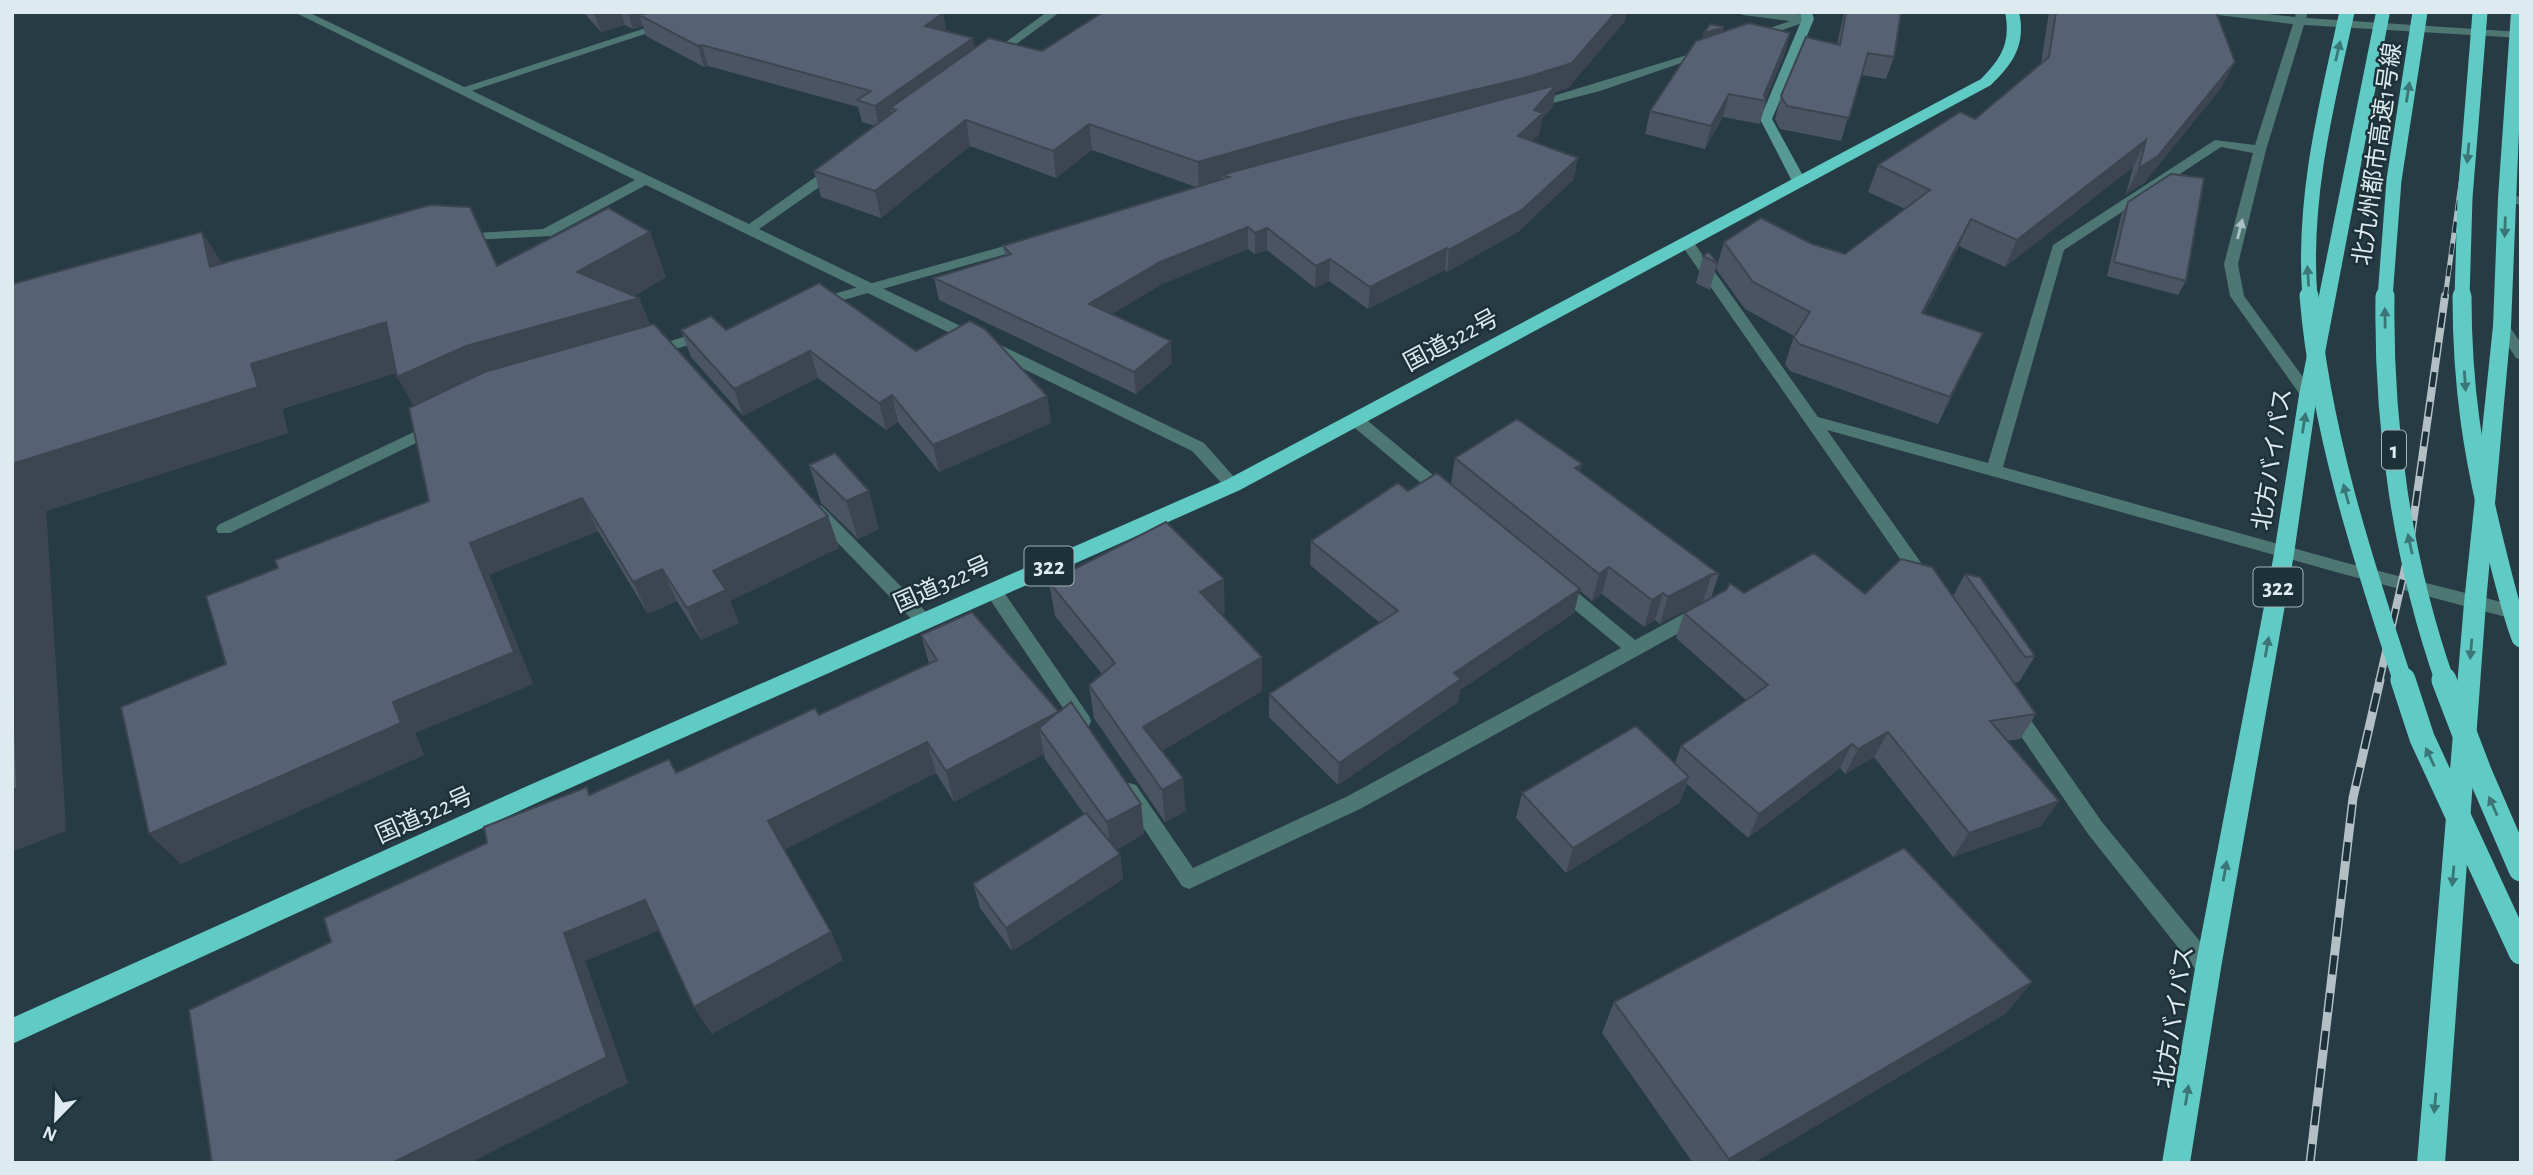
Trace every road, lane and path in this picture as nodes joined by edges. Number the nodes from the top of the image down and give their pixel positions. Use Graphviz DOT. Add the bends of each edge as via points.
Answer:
graph roads {
  1 [pos="299,12"];
  2 [pos="707,12"];
  3 [pos="1055,12"];
  4 [pos="1744,12"];
  5 [pos="2012,12"];
  6 [pos="2218,12"];
  7 [pos="2347,12"];
  8 [pos="2420,12"];
  9 [pos="2480,12"];
  10 [pos="2518,12"];
  11 [pos="1807,16"];
  12 [pos="2300,17"];
  13 [pos="2382,19"];
  14 [pos="2518,35"];
  15 [pos="1742,41"];
  16 [pos="1715,50"];
  17 [pos="976,69"];
  18 [pos="461,90"];
  19 [pos="1517,109"];
  20 [pos="2260,150"];
  21 [pos="852,157"];
  22 [pos="647,179"];
  23 [pos="1800,183"];
  24 [pos="2513,199"];
  25 [pos="751,229"];
  26 [pos="440,239"];
  27 [pos="1035,242"];
  28 [pos="1687,243"];
  29 [pos="873,288"];
  30 [pos="796,309"];
  31 [pos="2502,326"];
  32 [pos="720,331"];
  33 [pos="642,354"];
  34 [pos="2521,355"];
  35 [pos="2308,395"];
  36 [pos="1356,420"];
  37 [pos="1814,421"];
  38 [pos="446,422"];
  39 [pos="1995,468"];
  40 [pos="1233,485"];
  41 [pos="803,497"];
  42 [pos="1463,508"];
  43 [pos="224,529"];
  44 [pos="2284,554"];
  45 [pos="1549,579"];
  46 [pos="993,590"];
  47 [pos="1939,602"];
  48 [pos="2475,603"];
  49 [pos="1710,608"];
  50 [pos="2521,614"];
  51 [pos="924,621"];
  52 [pos="2521,638"];
  53 [pos="1634,649"];
  54 [pos="2001,692"];
  55 [pos="1095,741"];
  56 [pos="1119,775"];
  57 [pos="2521,869"];
  58 [pos="2521,952"];
  59 [pos="2208,968"];
  60 [pos="12,1031"];
  61 [pos="2176,1163"];
  62 [pos="2431,1163"];
  1 -- 18 [label="street"];
  2 -- 18 [label="street"];
  3 -- 17 [label="street"];
  4 -- 11 [label="street"];
  5 -- 23 [label="highway, 国道322号 / 322" via="2015,43 2006,62 1986,82"];
  6 -- 12 [label="street"];
  58 -- 7 [label="highway, one-way, bridge" via="2422,738 2366,569 2314,353 2308,267 2312,185"];
  57 -- 8 [label="highway, 北九州都市高速1号線 / 1, one-way, bridge" via="2471,756 2423,611 2397,484 2386,374 2385,280 2391,202"];
  9 -- 52 [label="highway, one-way, bridge" via="2462,220 2465,387 2482,498"];
  10 -- 14 [label="highway"];
  11 -- 15 [label="street"];
  11 -- 23 [label="street" via="1766,119"];
  12 -- 13 [label="street"];
  12 -- 20 [label="street"];
  13 -- 14 [label="street"];
  13 -- 35 [label="highway, 北方バイパス / 322"];
  14 -- 24 [label="highway"];
  16 -- 19 [label="street"];
  18 -- 22 [label="street"];
  35 -- 20 [label="street, one-way" via="2237,296 2231,264"];
  20 -- 39 [label="street" via="2219,144 2058,248"];
  21 -- 25 [label="street"];
  22 -- 25 [label="street"];
  22 -- 26 [label="street" via="546,233"];
  23 -- 28 [label="highway, 国道322号 / 322"];
  24 -- 31 [label="highway, one-way"];
  25 -- 29 [label="street"];
  27 -- 29 [label="street"];
  28 -- 36 [label="highway, 国道322号 / 322"];
  28 -- 37 [label="street"];
  29 -- 30 [label="street"];
  29 -- 40 [label="street" via="1198,447"];
  31 -- 34 [label="street"];
  31 -- 48 [label="highway"];
  32 -- 33 [label="street" via="673,351"];
  44 -- 35 [label="highway, 北方バイパス / 322, one-way"];
  36 -- 40 [label="highway, 国道322号 / 322"];
  36 -- 42 [label="street"];
  37 -- 39 [label="street"];
  37 -- 47 [label="street"];
  38 -- 43 [label="street"];
  39 -- 44 [label="street"];
  40 -- 46 [label="highway, 国道322号 / 322"];
  41 -- 51 [label="street"];
  44 -- 48 [label="street"];
  59 -- 44 [label="highway, 北方バイパス / 322, one-way"];
  45 -- 53 [label="street"];
  46 -- 51 [label="highway, 国道322号 / 322"];
  46 -- 55 [label="street"];
  48 -- 50 [label="street"];
  48 -- 62 [label="highway, one-way"];
  49 -- 53 [label="street"];
  51 -- 60 [label="highway, 国道322号 / 322"];
  53 -- 56 [label="street" via="1353,803 1189,880"];
  54 -- 59 [label="street" via="2095,828"];
  61 -- 59 [label="highway, 北方バイパス / 322, one-way"];
}
